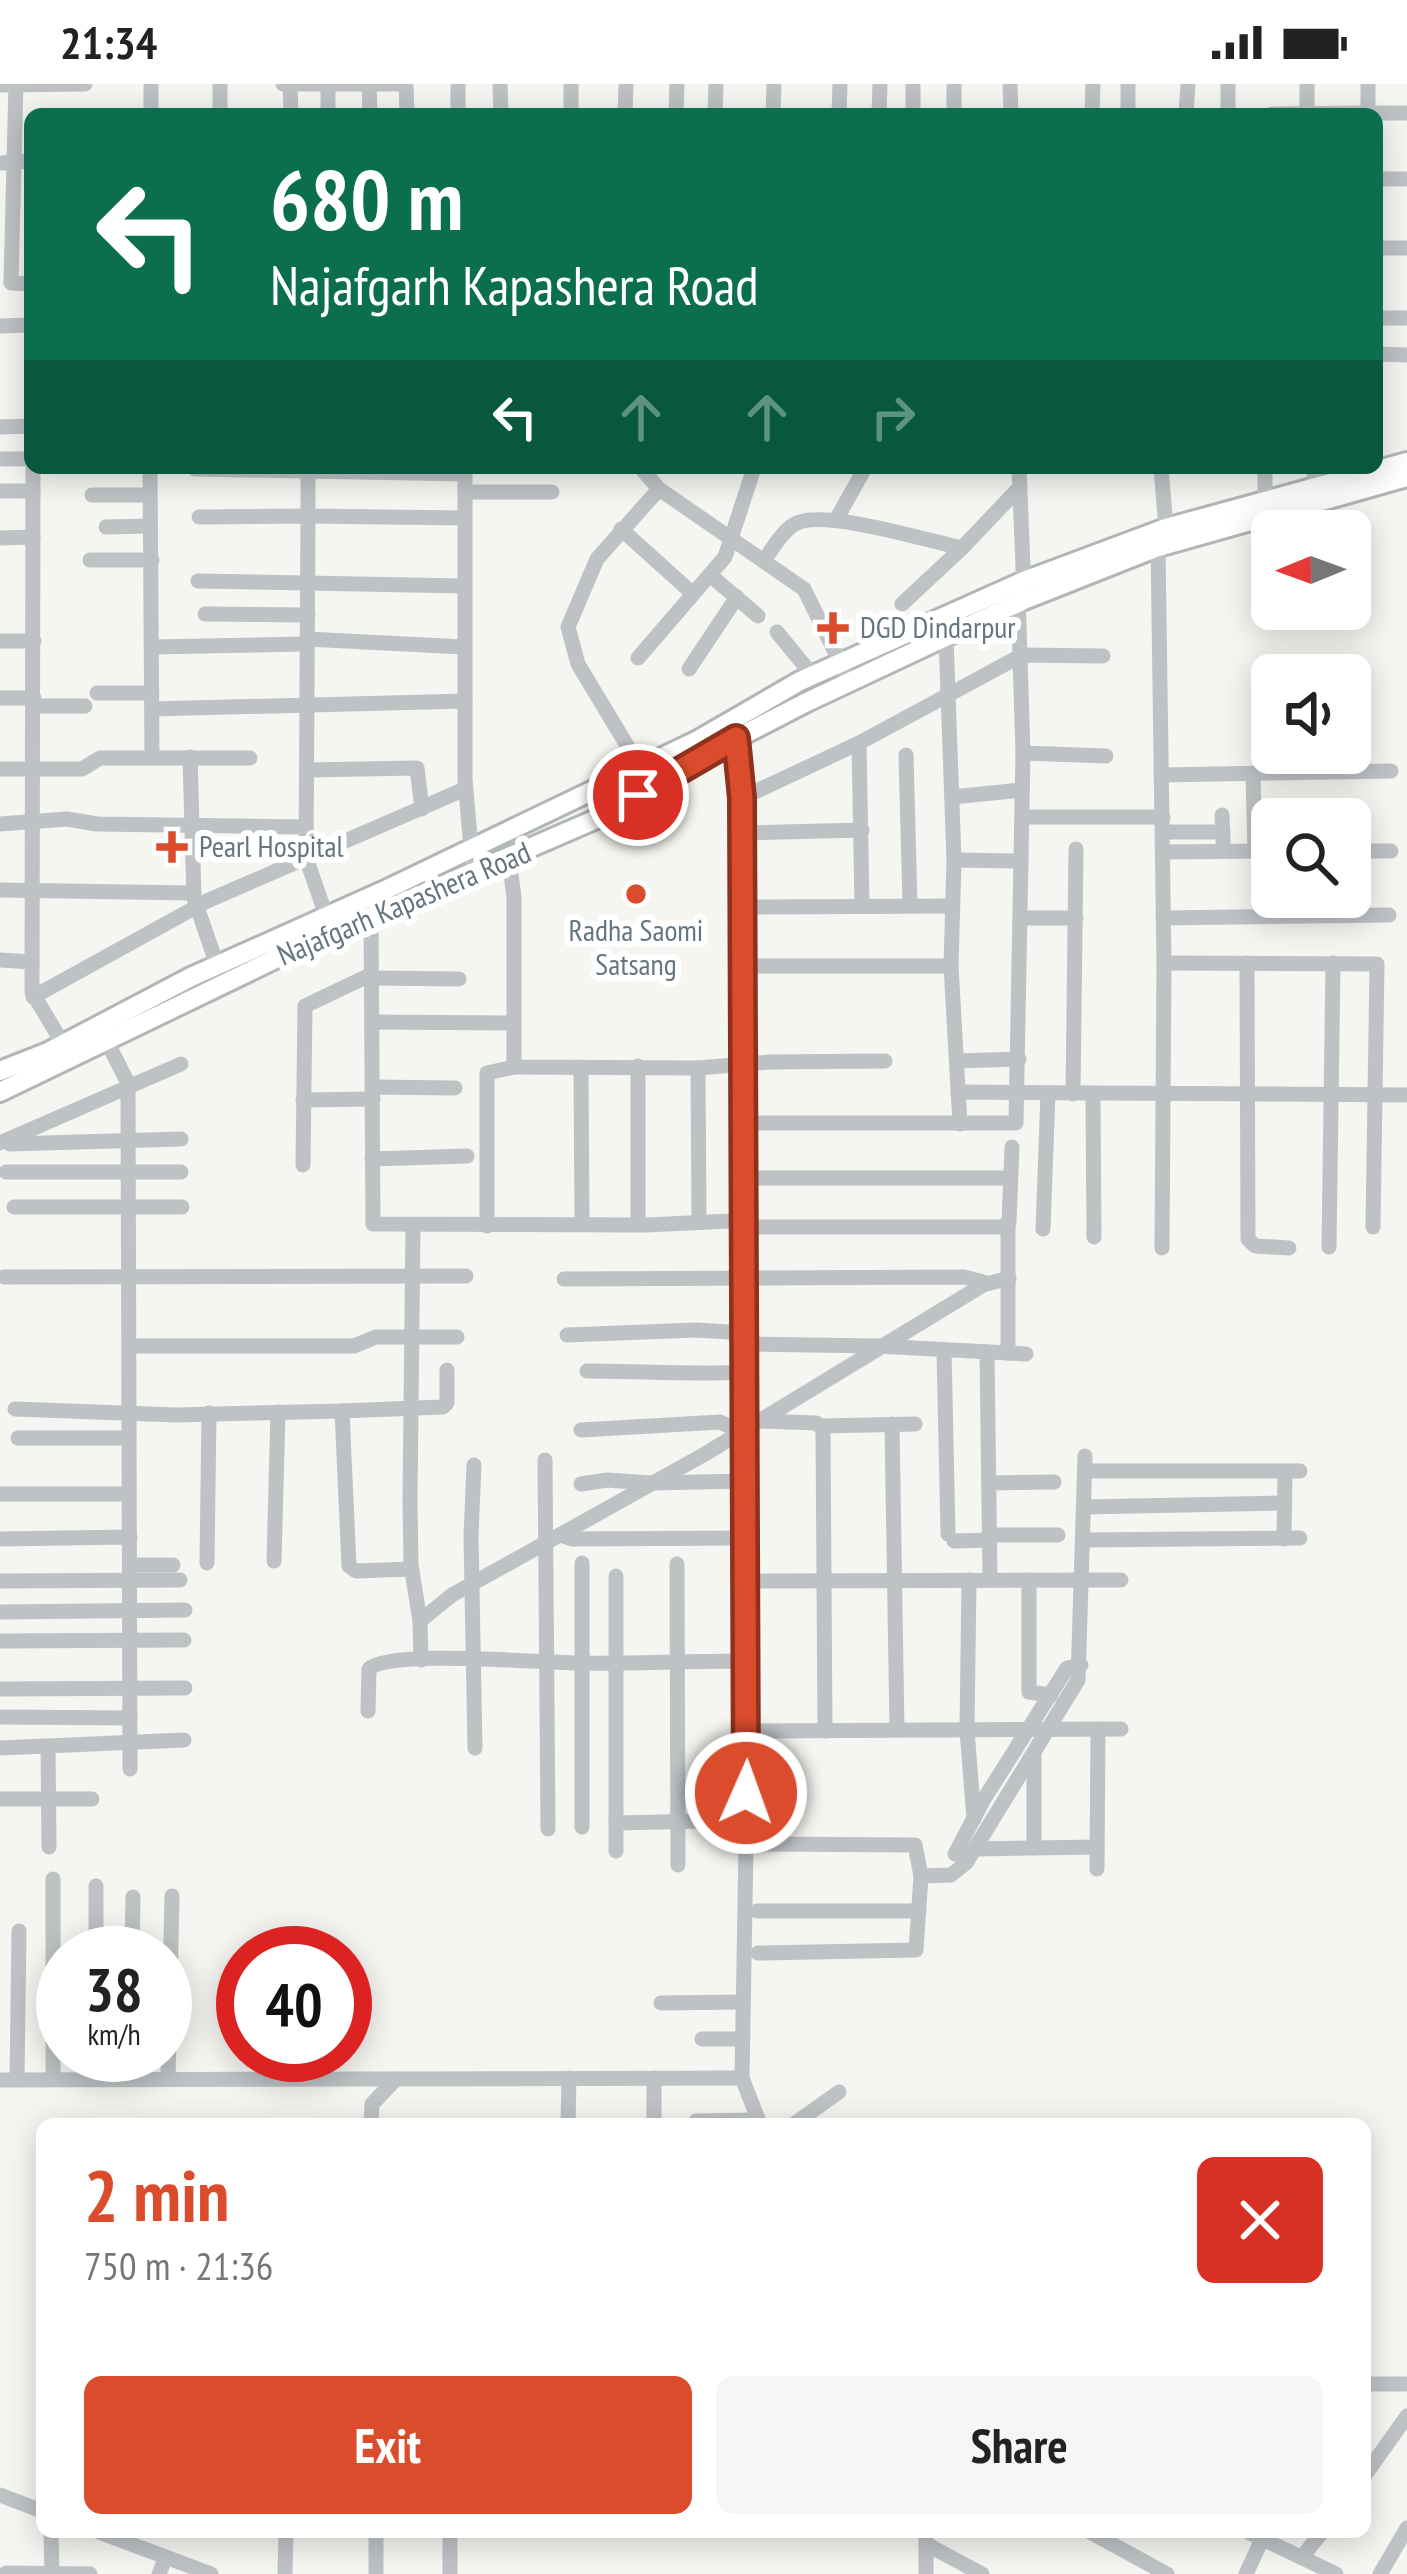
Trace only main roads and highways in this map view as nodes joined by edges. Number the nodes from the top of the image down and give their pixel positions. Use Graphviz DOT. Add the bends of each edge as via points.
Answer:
graph roads {
  1 [pos="1402,471"];
  2 [pos="1358,474"];
  3 [pos="1314,477"];
  4 [pos="1197,527"];
  5 [pos="1021,592"];
  6 [pos="846,673"];
  7 [pos="734,730"];
  8 [pos="329,924"];
  9 [pos="103,1033"];
  10 [pos="56,1055"];
  11 [pos="0,1071"];
  12 [pos="0,1092"];
  1 -- 4 [label="main road, Najafgarh Kapashera Road"];
  2 -- 3 [label="main road, Najafgarh Kapashera Road"];
  3 -- 4 [label="main road, Najafgarh Kapashera Road"];
  4 -- 5 [label="main road, Najafgarh Kapashera Road"];
  5 -- 6 [label="main road, Najafgarh Kapashera Road"];
  5 -- 6 [label="main road, Najafgarh Kapashera Road" via="946,638"];
  6 -- 7 [label="main road, Najafgarh Kapashera Road"];
  6 -- 7 [label="main road, Najafgarh Kapashera Road" via="813,676"];
  7 -- 8 [label="main road, Najafgarh Kapashera Road" via="468,849"];
  7 -- 8 [label="main road, Najafgarh Kapashera Road" via="602,817 371,917"];
  8 -- 9 [label="main road, Najafgarh Kapashera Road"];
  8 -- 9 [label="main road, Najafgarh Kapashera Road" via="217,965"];
  9 -- 10 [label="main road, Najafgarh Kapashera Road"];
  10 -- 11 [label="main road, Najafgarh Kapashera Road"];
  10 -- 12 [label="main road, Najafgarh Kapashera Road"];
}
